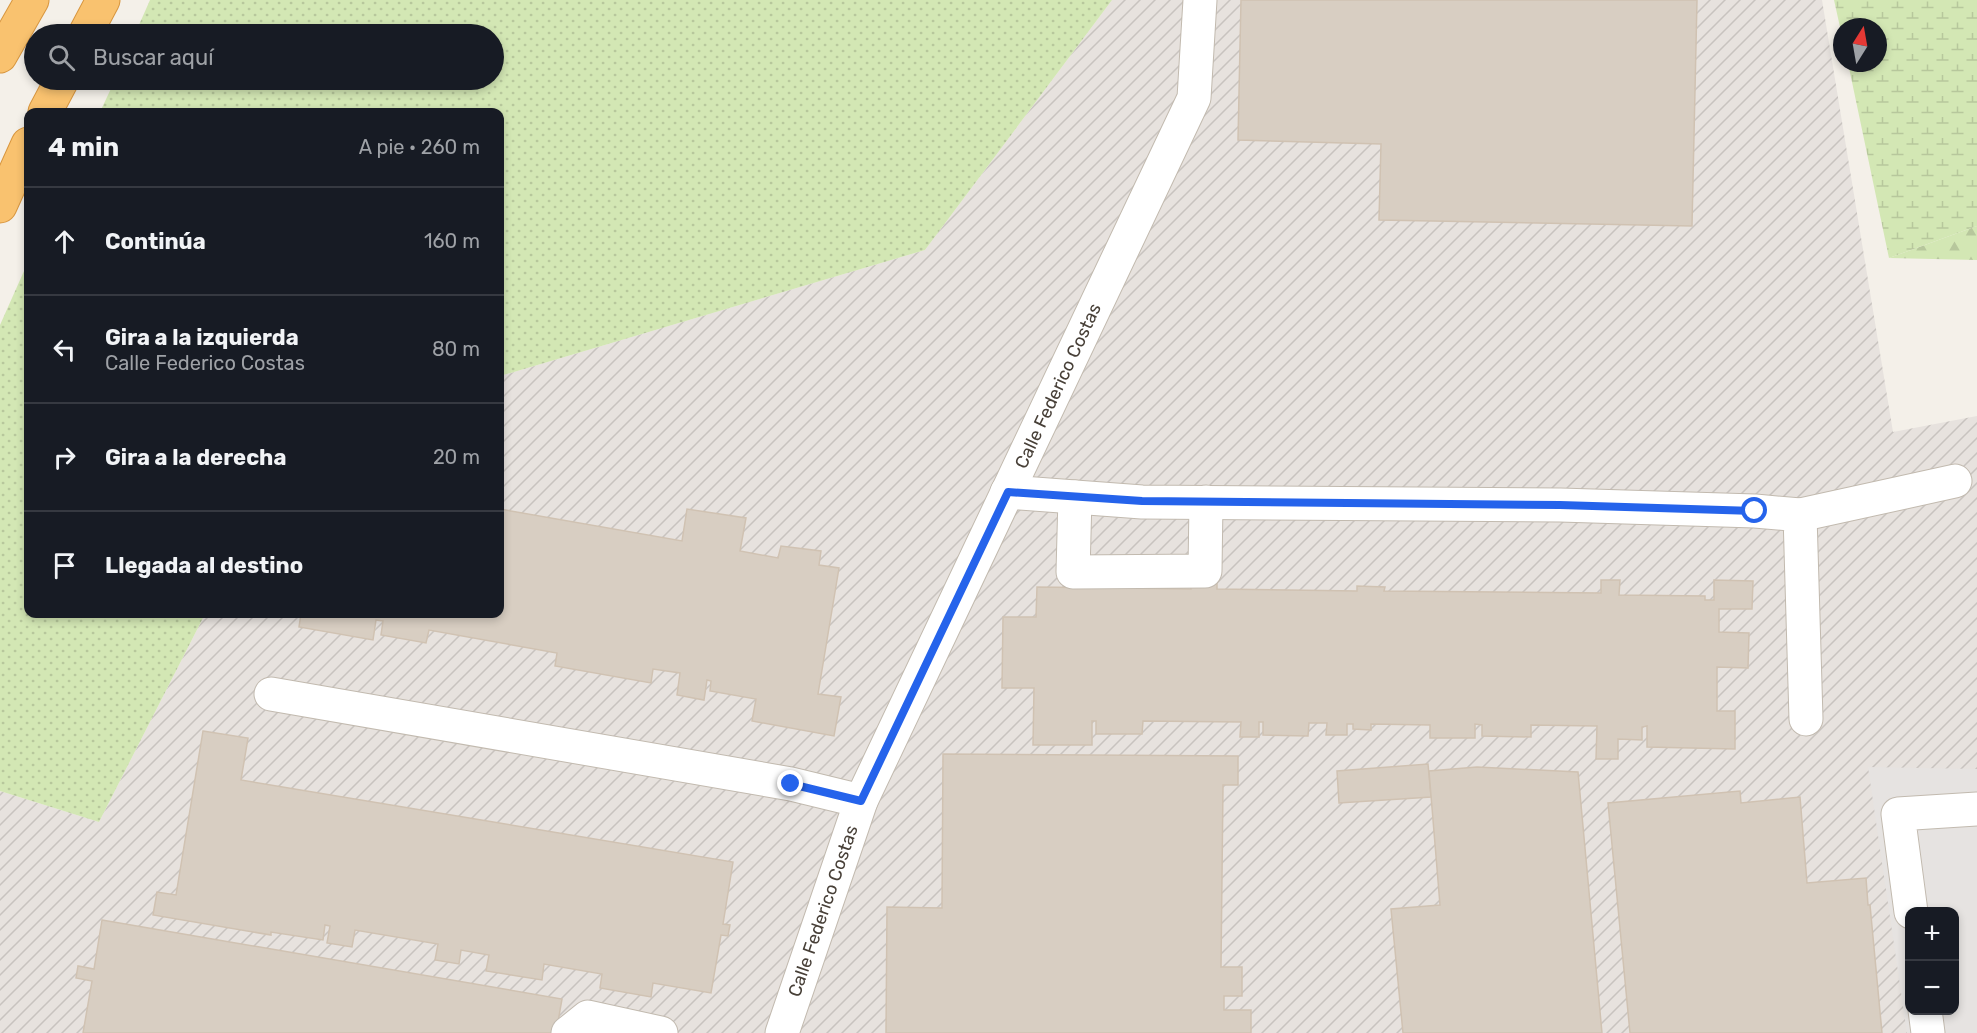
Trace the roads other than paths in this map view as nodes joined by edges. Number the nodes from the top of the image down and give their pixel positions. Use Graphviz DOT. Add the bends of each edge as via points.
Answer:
graph roads {
  1 [pos="32,0"];
  2 [pos="103,0"];
  3 [pos="1200,0"];
  4 [pos="90,24"];
  5 [pos="0,56"];
  6 [pos="57,90"];
  7 [pos="47,108"];
  8 [pos="24,153"];
  9 [pos="0,206"];
  10 [pos="1955,481"];
  11 [pos="1008,492"];
  12 [pos="1075,497"];
  13 [pos="1206,502"];
  14 [pos="1800,515"];
  15 [pos="271,694"];
  16 [pos="1806,719"];
  17 [pos="861,801"];
  18 [pos="1977,808"];
  19 [pos="1910,907"];
  20 [pos="1925,1015"];
  21 [pos="568,1033"];
  22 [pos="661,1033"];
  23 [pos="782,1033"];
  24 [pos="1928,1033"];
  1 -- 5 [label="highway"];
  2 -- 4 [label="highway"];
  3 -- 11 [label="street, Calle Federico Costas" via="1194,98"];
  6 -- 7 [label="highway"];
  8 -- 9 [label="highway"];
  10 -- 14 [label="street"];
  11 -- 12 [label="street"];
  11 -- 17 [label="street, Calle Federico Costas"];
  12 -- 13 [label="street"];
  12 -- 13 [label="street" via="1073,572 1205,571"];
  13 -- 14 [label="street" via="1560,505"];
  14 -- 16 [label="street"];
  15 -- 17 [label="street" via="791,784"];
  17 -- 23 [label="street, Calle Federico Costas"];
  18 -- 19 [label="street" via="1898,814"];
  20 -- 24 [label="street"];
  21 -- 22 [label="street" via="588,1017"];
}
